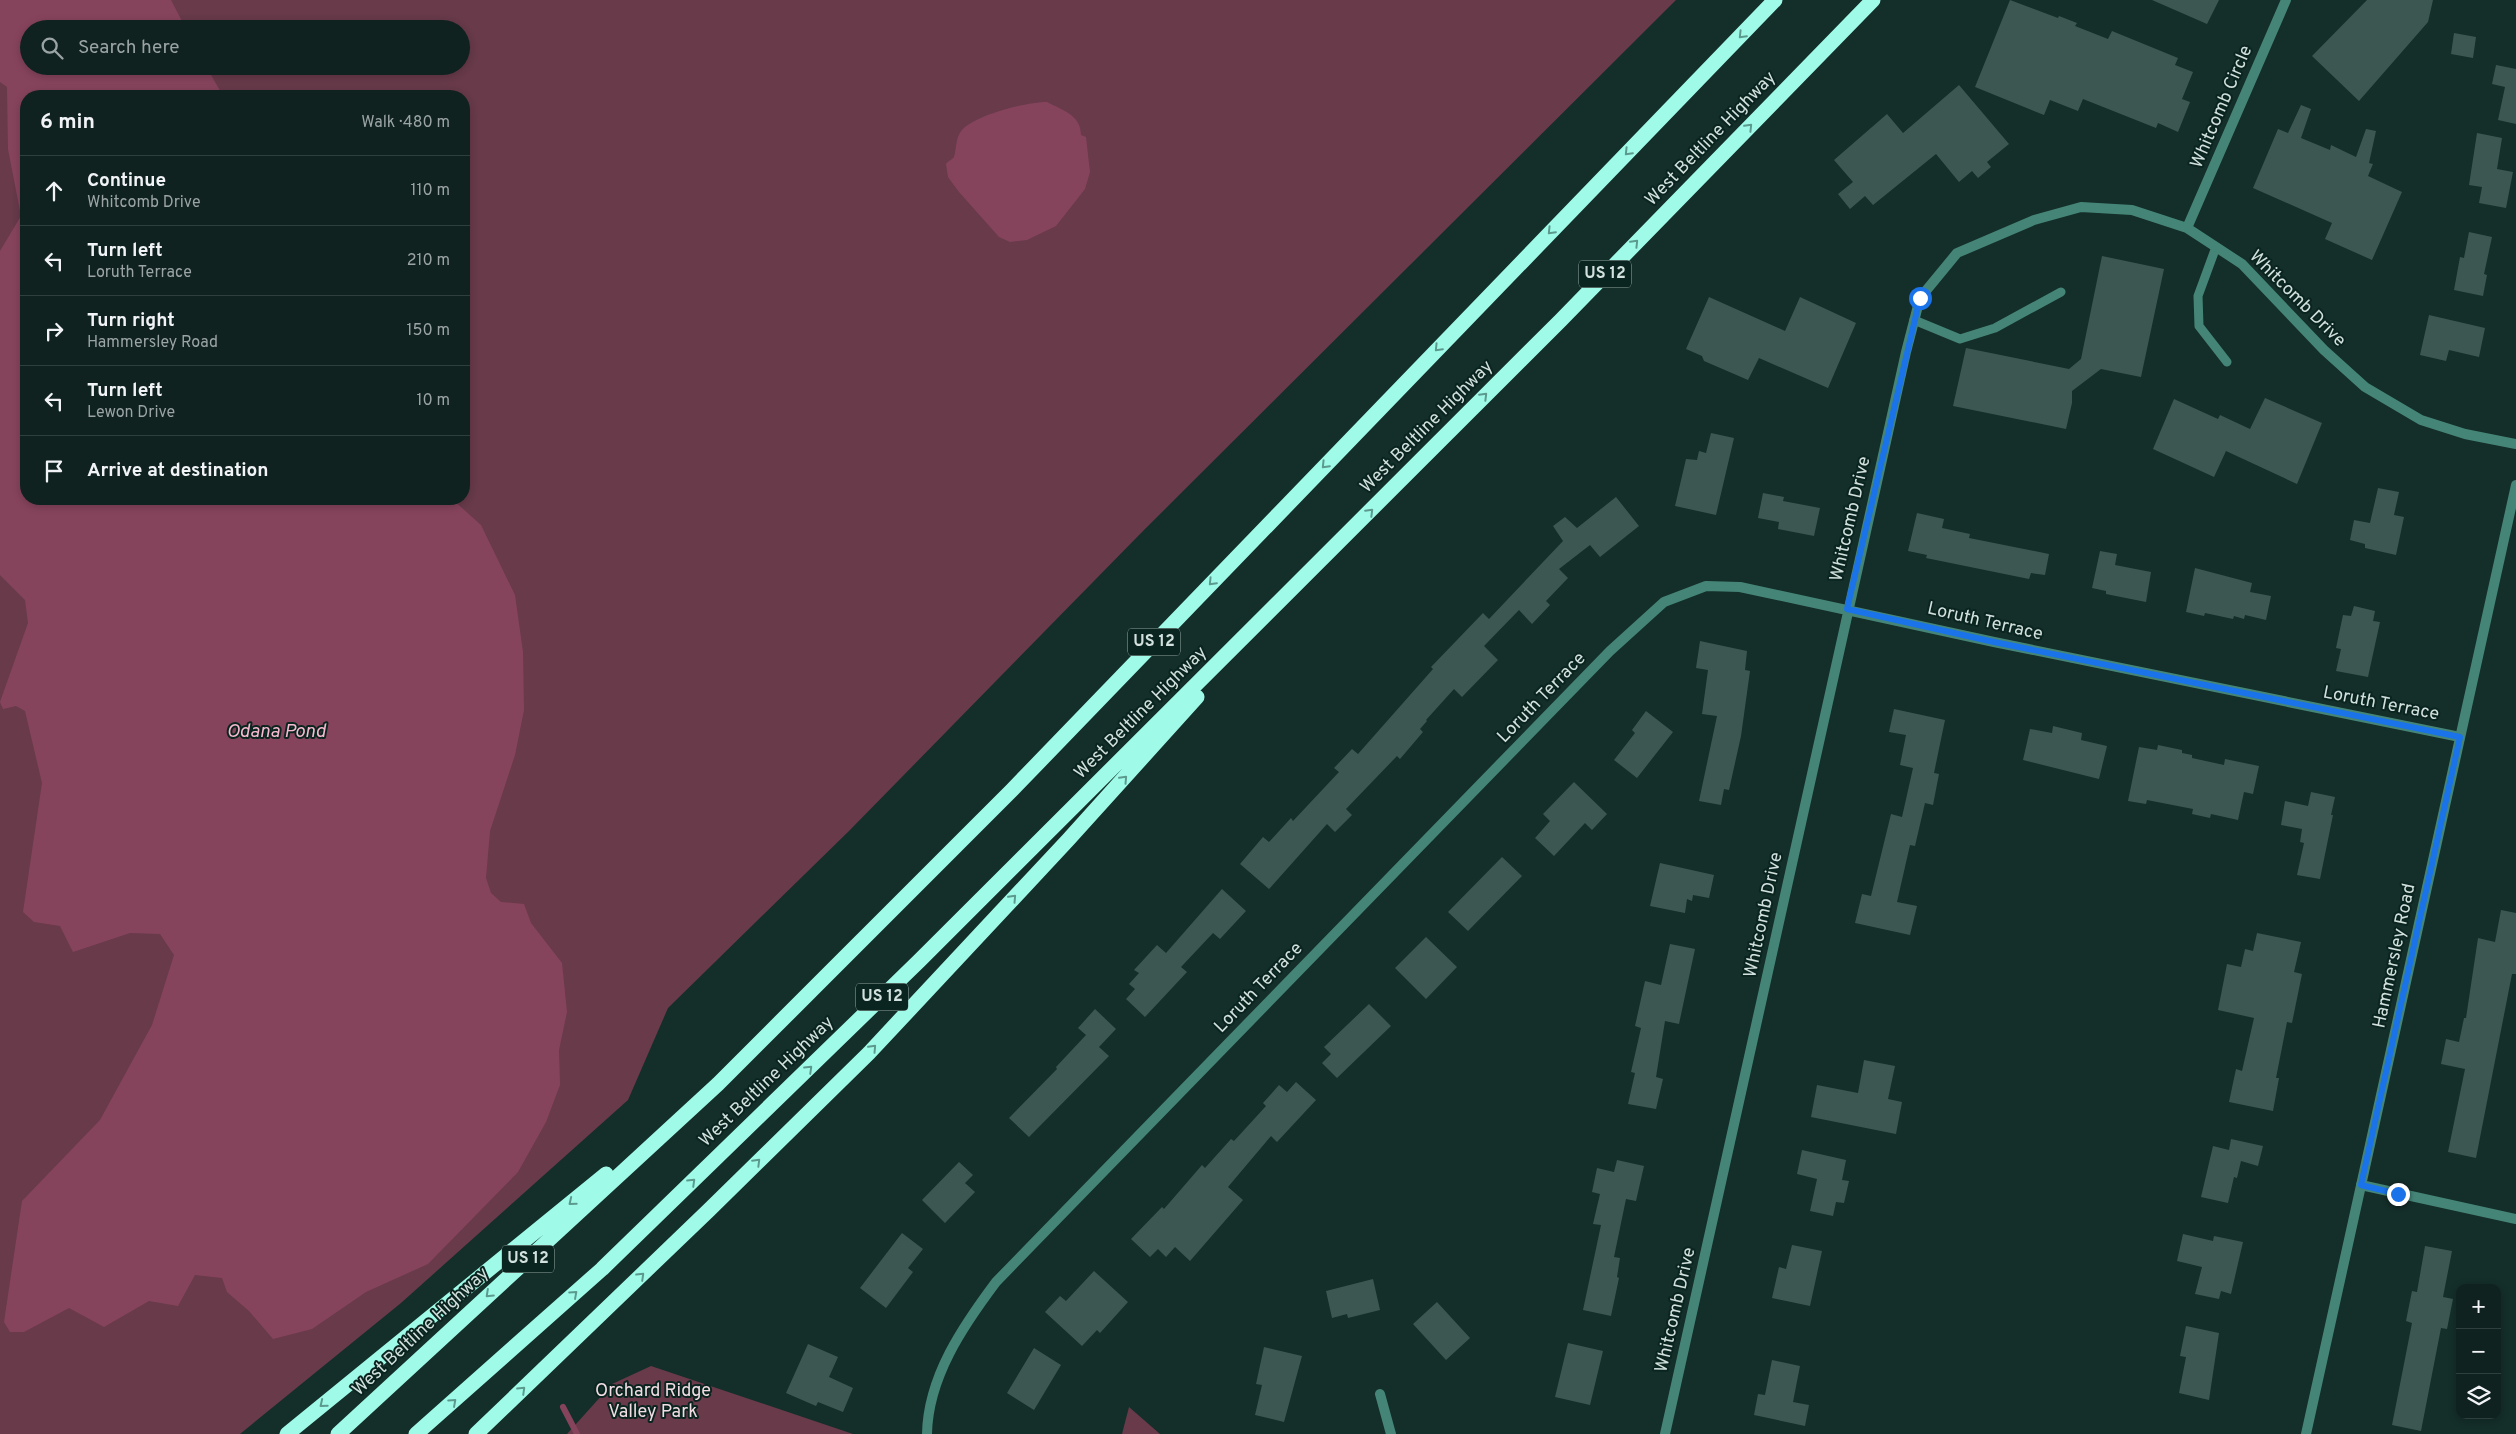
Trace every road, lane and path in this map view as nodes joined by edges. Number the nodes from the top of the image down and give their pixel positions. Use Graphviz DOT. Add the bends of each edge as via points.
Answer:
graph roads {
  1 [pos="1776,0"];
  2 [pos="1873,0"];
  3 [pos="2286,0"];
  4 [pos="2187,228"];
  5 [pos="2216,247"];
  6 [pos="2061,292"];
  7 [pos="1914,320"];
  8 [pos="2227,362"];
  9 [pos="2516,444"];
  10 [pos="2516,485"];
  11 [pos="1335,546"];
  12 [pos="1847,609"];
  13 [pos="2460,737"];
  14 [pos="718,1084"];
  15 [pos="2361,1185"];
  16 [pos="2516,1219"];
  17 [pos="1380,1394"];
  18 [pos="287,1434"];
  19 [pos="338,1434"];
  20 [pos="416,1434"];
  21 [pos="476,1434"];
  22 [pos="927,1434"];
  23 [pos="1391,1434"];
  24 [pos="1665,1434"];
  25 [pos="2306,1434"];
  1 -- 14 [label="highway, West Beltline Highway / US 12, one-way" via="1012,790"];
  11 -- 2 [label="highway, West Beltline Highway / US 12, one-way"];
  3 -- 4 [label="street, Whitcomb Circle"];
  4 -- 5 [label="street, Whitcomb Drive"];
  4 -- 7 [label="street, Whitcomb Drive" via="2132,210 2081,207 2034,220 1957,253 1920,298"];
  5 -- 8 [label="lane" via="2198,296 2199,326"];
  5 -- 9 [label="street, Whitcomb Drive" via="2242,264 2365,388 2421,420 2464,434"];
  6 -- 7 [label="lane" via="1995,328 1960,339"];
  7 -- 12 [label="street, Whitcomb Drive"];
  10 -- 13 [label="street, Hammersley Road"];
  20 -- 11 [label="highway, West Beltline Highway / US 12, one-way" via="609,1262 926,954"];
  21 -- 11 [label="highway, one-way" via="868,1052 1080,826"];
  12 -- 13 [label="street, Loruth Terrace"];
  12 -- 22 [label="street, Loruth Terrace" via="1740,587 1706,586 1664,602 1610,651 996,1282 969,1318 944,1362 927,1421"];
  12 -- 24 [label="street, Whitcomb Drive"];
  13 -- 15 [label="street, Hammersley Road"];
  14 -- 18 [label="highway, one-way"];
  14 -- 19 [label="highway, West Beltline Highway / US 12, one-way"];
  15 -- 16 [label="street"];
  15 -- 25 [label="street, Hammersley Road"];
  17 -- 23 [label="street"];
}
